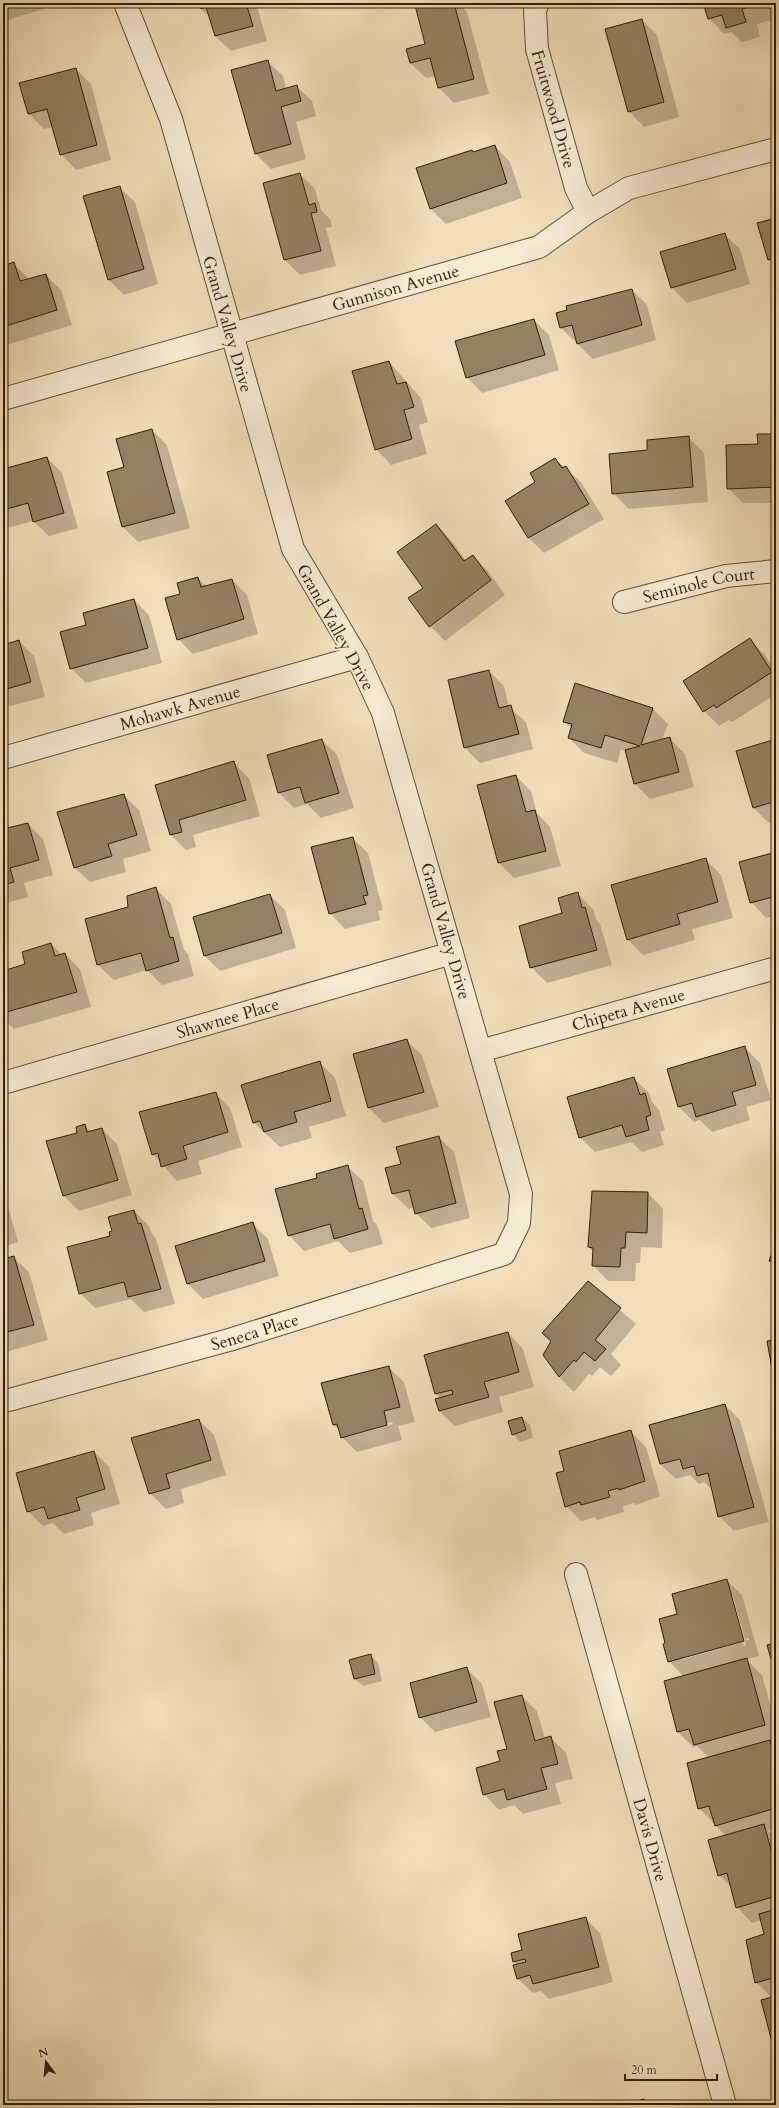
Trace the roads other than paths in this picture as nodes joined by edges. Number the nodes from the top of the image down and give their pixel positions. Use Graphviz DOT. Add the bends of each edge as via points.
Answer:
graph roads {
  1 [pos="125,3"];
  2 [pos="538,3"];
  3 [pos="776,149"];
  4 [pos="588,212"];
  5 [pos="230,334"];
  6 [pos="3,399"];
  7 [pos="776,571"];
  8 [pos="624,602"];
  9 [pos="357,657"];
  10 [pos="3,758"];
  11 [pos="452,953"];
  12 [pos="776,968"];
  13 [pos="480,1051"];
  14 [pos="3,1082"];
  15 [pos="504,1254"];
  16 [pos="3,1400"];
  17 [pos="576,1574"];
  18 [pos="725,2105"];
  1 -- 5 [label="street, Grand Valley Drive" via="171,119"];
  2 -- 4 [label="street, Fruitwood Drive" via="535,10 537,49 576,188"];
  3 -- 4 [label="street, Gunnison Avenue" via="629,188"];
  4 -- 5 [label="street, Gunnison Avenue" via="539,247"];
  5 -- 6 [label="street, Gunnison Avenue"];
  5 -- 9 [label="street, Grand Valley Drive" via="293,549"];
  7 -- 8 [label="street, Seminole Court" via="726,576"];
  9 -- 10 [label="street, Mohawk Avenue"];
  9 -- 11 [label="street, Grand Valley Drive" via="383,714"];
  11 -- 13 [label="street, Grand Valley Drive"];
  11 -- 14 [label="street, Shawnee Place"];
  12 -- 13 [label="street, Chipeta Avenue"];
  13 -- 15 [label="street, Grand Valley Drive" via="521,1194 519,1223"];
  15 -- 16 [label="street, Seneca Place" via="229,1340"];
  17 -- 18 [label="street, Davis Drive"];
}
